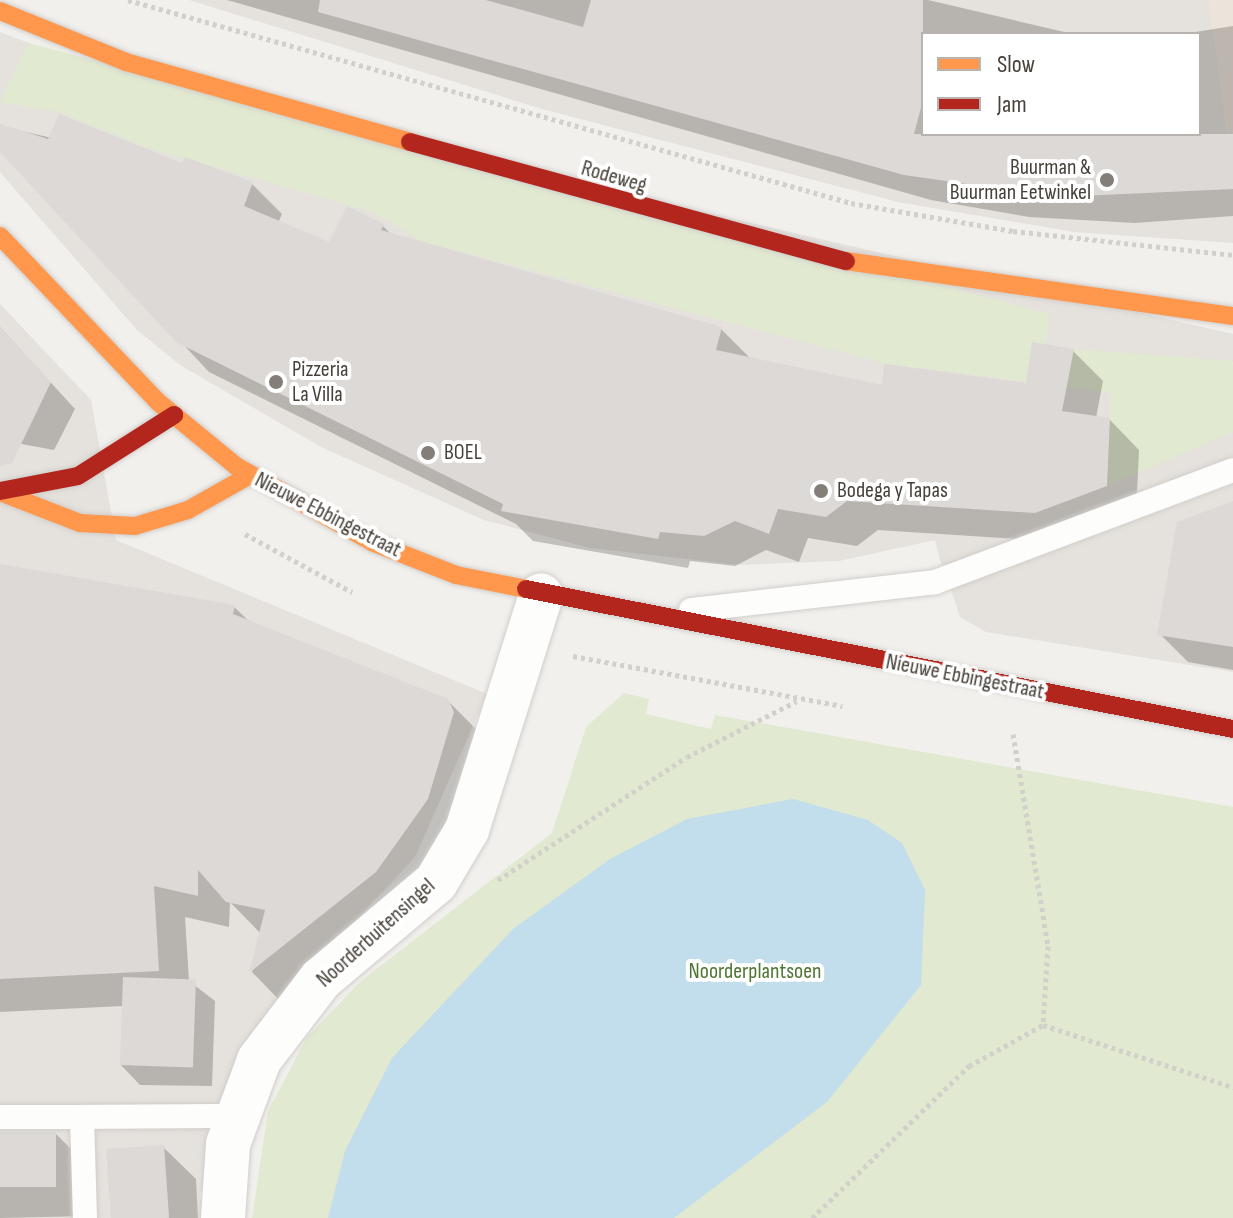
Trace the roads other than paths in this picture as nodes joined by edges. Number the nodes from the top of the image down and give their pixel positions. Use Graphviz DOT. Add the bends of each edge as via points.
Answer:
graph roads {
  1 [pos="0,11"];
  2 [pos="0,236"];
  3 [pos="1233,316"];
  4 [pos="174,415"];
  5 [pos="1233,470"];
  6 [pos="250,475"];
  7 [pos="0,492"];
  8 [pos="541,595"];
  9 [pos="649,616"];
  10 [pos="1233,729"];
  11 [pos="238,1116"];
  12 [pos="0,1117"];
  13 [pos="82,1117"];
  14 [pos="85,1218"];
  15 [pos="223,1218"];
  1 -- 3 [label="main road, Rodeweg" via="126,62 786,249 945,282"];
  2 -- 4 [label="main road, Nieuwe Ebbingestraat"];
  4 -- 6 [label="main road, Nieuwe Ebbingestraat"];
  4 -- 7 [label="main road" via="78,476"];
  5 -- 9 [label="lane, Nieuwe Ebbingestraat" via="935,582"];
  6 -- 7 [label="main road" via="188,510 135,526 80,523"];
  6 -- 8 [label="main road, Nieuwe Ebbingestraat" via="372,542 456,575"];
  8 -- 9 [label="main road, Nieuwe Ebbingestraat"];
  8 -- 11 [label="street, Noorderbuitensingel" via="467,830 444,869 321,979 259,1060"];
  9 -- 10 [label="main road, Nieuwe Ebbingestraat"];
  11 -- 13 [label="lane"];
  11 -- 15 [label="street, Noorderbuitensingel" via="228,1144"];
  12 -- 13 [label="lane"];
  13 -- 14 [label="lane"];
}
